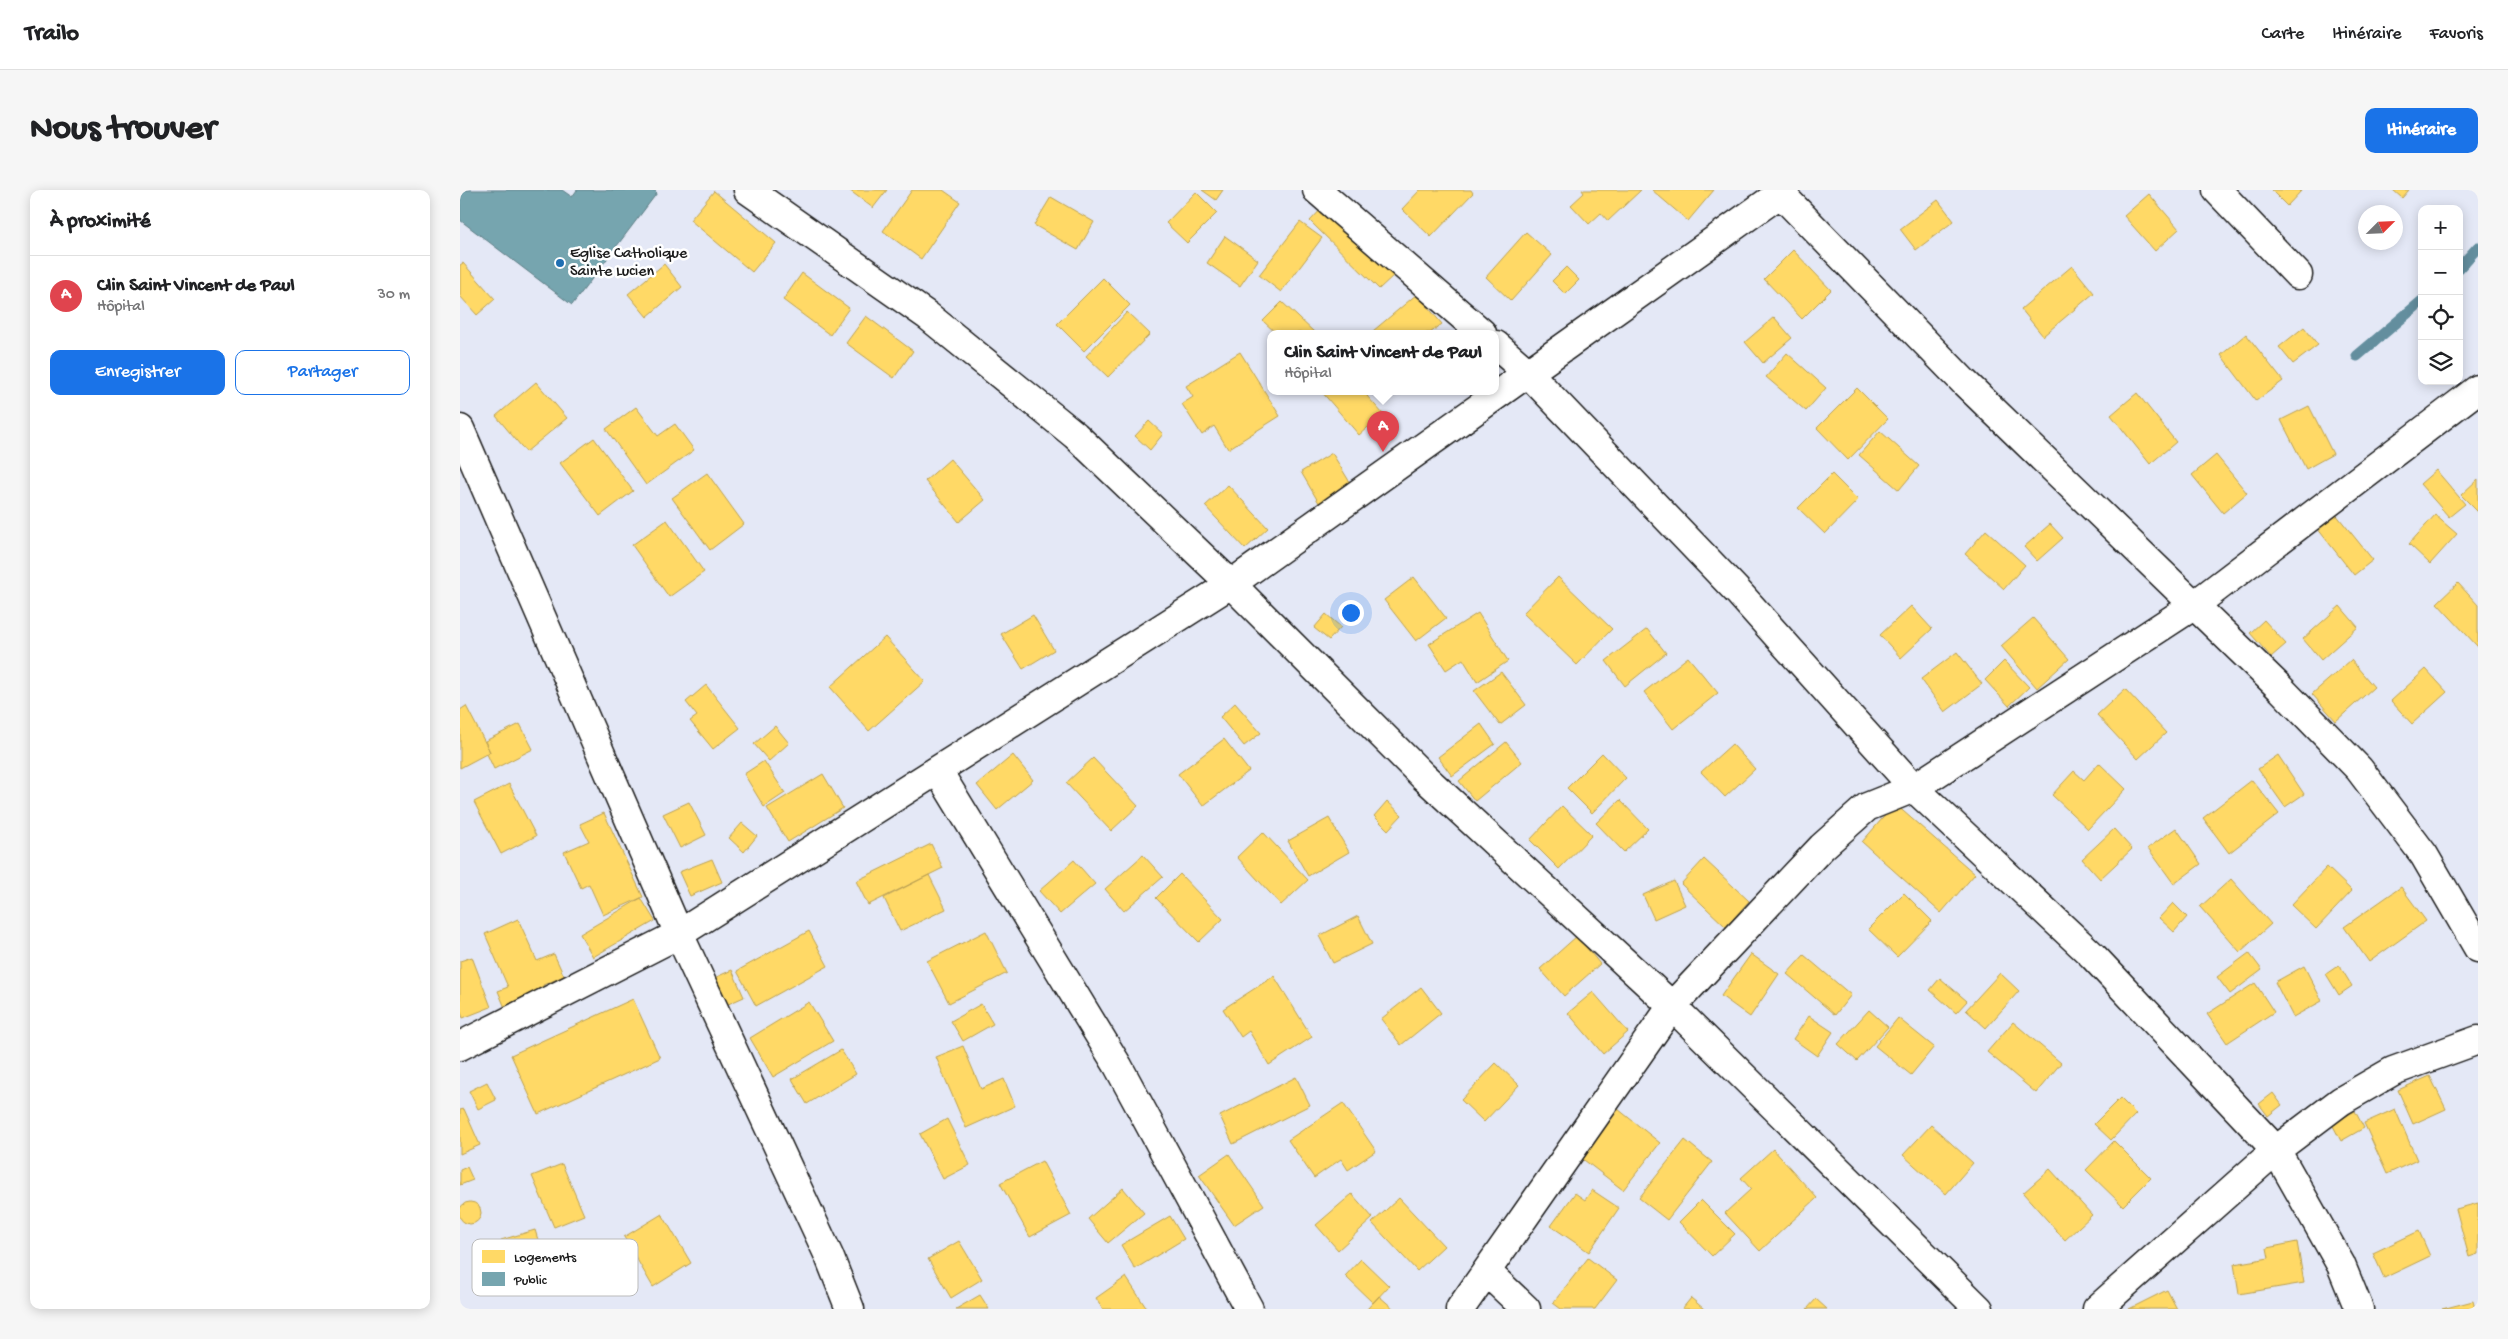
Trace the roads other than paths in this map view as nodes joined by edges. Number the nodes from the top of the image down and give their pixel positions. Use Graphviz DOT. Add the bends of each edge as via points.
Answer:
graph roads {
  1 [pos="748,190"];
  2 [pos="1317,190"];
  3 [pos="2217,190"];
  4 [pos="1781,191"];
  5 [pos="2298,275"];
  6 [pos="1479,330"];
  7 [pos="1499,348"];
  8 [pos="1528,373"];
  9 [pos="1499,394"];
  10 [pos="1497,395"];
  11 [pos="2475,398"];
  12 [pos="460,429"];
  13 [pos="1231,584"];
  14 [pos="2193,606"];
  15 [pos="938,771"];
  16 [pos="1914,788"];
  17 [pos="678,934"];
  18 [pos="2478,948"];
  19 [pos="1672,1006"];
  20 [pos="2478,1040"];
  21 [pos="460,1046"];
  22 [pos="2276,1150"];
  23 [pos="1487,1272"];
  24 [pos="850,1309"];
  25 [pos="1250,1309"];
  26 [pos="1460,1309"];
  27 [pos="1526,1309"];
  28 [pos="1979,1309"];
  29 [pos="2097,1309"];
  30 [pos="2359,1309"];
  1 -- 13 [label="street" via="928,316 1075,435"];
  2 -- 6 [label="street"];
  3 -- 5 [label="street"];
  4 -- 8 [label="street"];
  4 -- 14 [label="street" via="1964,382"];
  7 -- 8 [label="street"];
  8 -- 9 [label="street"];
  8 -- 16 [label="street" via="1738,592"];
  10 -- 13 [label="street"];
  11 -- 14 [label="street"];
  12 -- 17 [label="street"];
  13 -- 15 [label="street"];
  13 -- 19 [label="street" via="1423,776"];
  14 -- 16 [label="street"];
  14 -- 18 [label="street" via="2359,769 2424,855"];
  15 -- 17 [label="street"];
  15 -- 25 [label="street" via="1118,1066"];
  16 -- 19 [label="street" via="1866,807 1822,847"];
  16 -- 22 [label="street" via="2092,956"];
  17 -- 21 [label="street"];
  17 -- 24 [label="street" via="829,1256"];
  19 -- 23 [label="street"];
  19 -- 28 [label="street"];
  20 -- 22 [label="street" via="2394,1071 2341,1101"];
  22 -- 29 [label="street"];
  22 -- 30 [label="street" via="2341,1265"];
  23 -- 26 [label="street"];
  23 -- 27 [label="street"];
}
